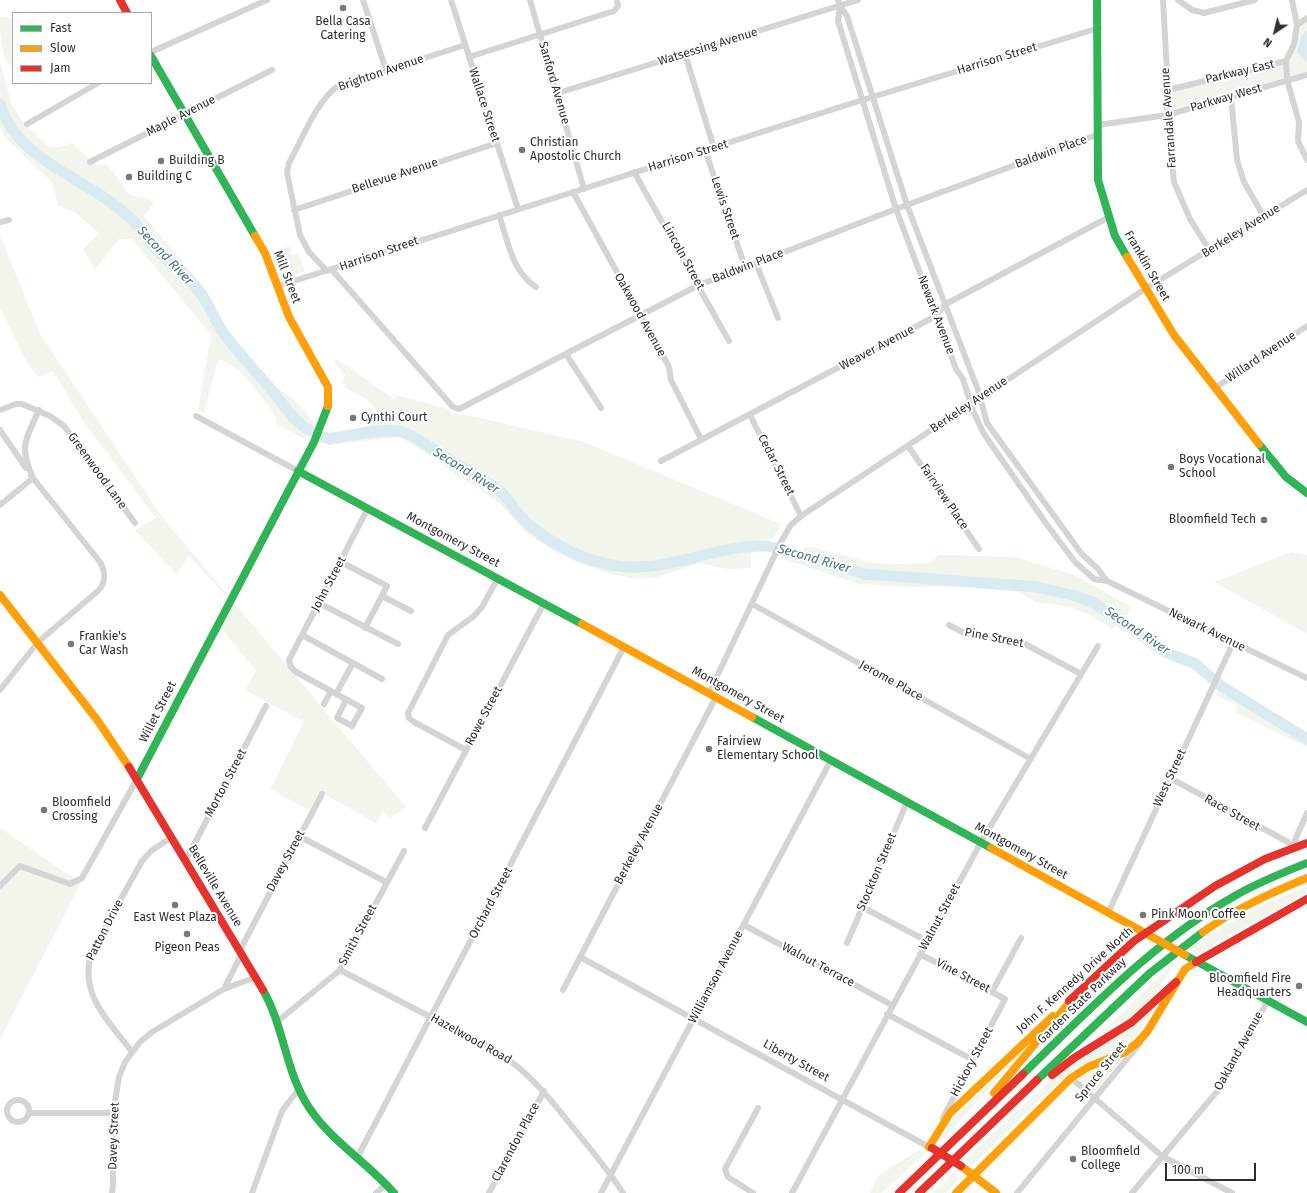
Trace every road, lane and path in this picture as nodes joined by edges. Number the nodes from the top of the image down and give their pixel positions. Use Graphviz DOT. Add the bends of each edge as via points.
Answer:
graph roads {
  1 [pos="120,0"];
  2 [pos="267,0"];
  3 [pos="363,0"];
  4 [pos="451,0"];
  5 [pos="530,0"];
  6 [pos="617,0"];
  7 [pos="858,0"];
  8 [pos="1097,0"];
  9 [pos="1163,0"];
  10 [pos="1178,0"];
  11 [pos="1254,0"];
  12 [pos="1292,0"];
  13 [pos="839,3"];
  14 [pos="126,12"];
  15 [pos="1307,18"];
  16 [pos="1297,25"];
  17 [pos="1099,28"];
  18 [pos="541,35"];
  19 [pos="465,45"];
  20 [pos="152,52"];
  21 [pos="685,54"];
  22 [pos="469,57"];
  23 [pos="152,58"];
  24 [pos="1286,61"];
  25 [pos="272,70"];
  26 [pos="386,70"];
  27 [pos="1307,75"];
  28 [pos="1288,80"];
  29 [pos="96,84"];
  30 [pos="1168,90"];
  31 [pos="558,93"];
  32 [pos="871,97"];
  33 [pos="1230,97"];
  34 [pos="863,100"];
  35 [pos="185,114"];
  36 [pos="1167,115"];
  37 [pos="27,124"];
  38 [pos="1098,125"];
  39 [pos="1099,134"];
  40 [pos="497,143"];
  41 [pos="714,148"];
  42 [pos="705,150"];
  43 [pos="1307,160"];
  44 [pos="90,162"];
  45 [pos="634,172"];
  46 [pos="584,189"];
  47 [pos="1307,190"];
  48 [pos="573,192"];
  49 [pos="907,205"];
  50 [pos="518,209"];
  51 [pos="896,209"];
  52 [pos="294,210"];
  53 [pos="499,215"];
  54 [pos="1109,217"];
  55 [pos="1264,217"];
  56 [pos="9,220"];
  57 [pos="0,222"];
  58 [pos="1210,250"];
  59 [pos="756,263"];
  60 [pos="745,267"];
  61 [pos="329,270"];
  62 [pos="699,285"];
  63 [pos="278,286"];
  64 [pos="536,287"];
  65 [pos="1145,289"];
  66 [pos="944,305"];
  67 [pos="641,316"];
  68 [pos="936,316"];
  69 [pos="778,318"];
  70 [pos="1307,326"];
  71 [pos="729,341"];
  72 [pos="566,354"];
  73 [pos="424,373"];
  74 [pos="1215,388"];
  75 [pos="979,398"];
  76 [pos="972,403"];
  77 [pos="601,408"];
  78 [pos="0,410"];
  79 [pos="39,410"];
  80 [pos="750,415"];
  81 [pos="196,416"];
  82 [pos="0,430"];
  83 [pos="701,439"];
  84 [pos="908,446"];
  85 [pos="661,461"];
  86 [pos="298,471"];
  87 [pos="33,478"];
  88 [pos="1307,493"];
  89 [pos="0,505"];
  90 [pos="368,508"];
  91 [pos="801,516"];
  92 [pos="135,523"];
  93 [pos="979,549"];
  94 [pos="341,562"];
  95 [pos="498,578"];
  96 [pos="1107,581"];
  97 [pos="0,595"];
  98 [pos="382,596"];
  99 [pos="319,603"];
  100 [pos="544,603"];
  101 [pos="752,604"];
  102 [pos="410,611"];
  103 [pos="949,624"];
  104 [pos="365,628"];
  105 [pos="302,635"];
  106 [pos="38,642"];
  107 [pos="1233,643"];
  108 [pos="398,644"];
  109 [pos="1098,646"];
  110 [pos="624,647"];
  111 [pos="353,663"];
  112 [pos="1081,674"];
  113 [pos="1307,678"];
  114 [pos="382,679"];
  115 [pos="0,690"];
  116 [pos="334,693"];
  117 [pos="709,693"];
  118 [pos="716,697"];
  119 [pos="346,700"];
  120 [pos="324,704"];
  121 [pos="266,706"];
  122 [pos="466,750"];
  123 [pos="1031,759"];
  124 [pos="831,760"];
  125 [pos="1170,778"];
  126 [pos="137,779"];
  127 [pos="322,794"];
  128 [pos="907,802"];
  129 [pos="1307,813"];
  130 [pos="425,828"];
  131 [pos="299,836"];
  132 [pos="172,838"];
  133 [pos="981,842"];
  134 [pos="1307,843"];
  135 [pos="1294,848"];
  136 [pos="404,851"];
  137 [pos="186,860"];
  138 [pos="1307,863"];
  139 [pos="1307,878"];
  140 [pos="386,882"];
  141 [pos="0,886"];
  142 [pos="1307,899"];
  143 [pos="862,907"];
  144 [pos="1108,913"];
  145 [pos="744,925"];
  146 [pos="1145,933"];
  147 [pos="1021,938"];
  148 [pos="927,941"];
  149 [pos="847,943"];
  150 [pos="241,952"];
  151 [pos="920,954"];
  152 [pos="580,957"];
  153 [pos="1196,961"];
  154 [pos="340,970"];
  155 [pos="256,978"];
  156 [pos="1176,982"];
  157 [pos="224,989"];
  158 [pos="563,990"];
  159 [pos="992,992"];
  160 [pos="1073,998"];
  161 [pos="1005,999"];
  162 [pos="1268,1000"];
  163 [pos="892,1005"];
  164 [pos="887,1014"];
  165 [pos="431,1017"];
  166 [pos="694,1019"];
  167 [pos="278,1021"];
  168 [pos="1307,1022"];
  169 [pos="1147,1032"];
  170 [pos="132,1052"];
  171 [pos="973,1060"];
  172 [pos="1071,1078"];
  173 [pos="299,1089"];
  174 [pos="544,1091"];
  175 [pos="842,1100"];
  176 [pos="1094,1100"];
  177 [pos="758,1108"];
  178 [pos="29,1113"];
  179 [pos="113,1113"];
  180 [pos="940,1126"];
  181 [pos="930,1148"];
  182 [pos="939,1155"];
  183 [pos="1162,1156"];
  184 [pos="357,1158"];
  185 [pos="947,1166"];
  186 [pos="611,1174"];
  187 [pos="973,1174"];
  188 [pos="386,1184"];
  189 [pos="112,1193"];
  190 [pos="252,1193"];
  191 [pos="376,1193"];
  192 [pos="394,1193"];
  193 [pos="489,1193"];
  194 [pos="601,1193"];
  195 [pos="623,1193"];
  196 [pos="753,1193"];
  197 [pos="792,1193"];
  198 [pos="899,1193"];
  199 [pos="919,1193"];
  200 [pos="956,1193"];
  201 [pos="996,1193"];
  202 [pos="1017,1193"];
  203 [pos="1132,1193"];
  204 [pos="1232,1193"];
  1 -- 14 [label="main road"];
  2 -- 20 [label="street"];
  3 -- 26 [label="street"];
  4 -- 19 [label="street, Wallace Street"];
  5 -- 18 [label="street, Sanford Avenue"];
  6 -- 18 [label="street" via="618,6 614,11"];
  7 -- 13 [label="street, Watsessing Avenue"];
  8 -- 17 [label="main road, Franklin Street"];
  9 -- 30 [label="street, Farrandale Avenue"];
  10 -- 11 [label="street" via="1192,10 1204,14"];
  12 -- 16 [label="street"];
  13 -- 21 [label="street, Watsessing Avenue"];
  13 -- 32 [label="street, Newark Avenue" via="847,16"];
  13 -- 34 [label="street, Newark Avenue" via="838,21"];
  15 -- 16 [label="street"];
  16 -- 24 [label="street, Parkway East" via="1294,44"];
  17 -- 32 [label="street, Harrison Street"];
  17 -- 38 [label="main road, Franklin Street"];
  18 -- 22 [label="street"];
  18 -- 31 [label="street, Sanford Avenue"];
  19 -- 22 [label="street, Wallace Street"];
  19 -- 26 [label="street, Brighton Avenue"];
  21 -- 31 [label="street, Watsessing Avenue"];
  21 -- 41 [label="street"];
  22 -- 40 [label="street, Wallace Street"];
  23 -- 35 [label="main road, Mill Street"];
  24 -- 28 [label="street"];
  24 -- 30 [label="street, Parkway East"];
  25 -- 35 [label="street, Maple Avenue"];
  26 -- 52 [label="street, Brighton Avenue" via="338,86 329,92 322,102 289,163 288,178"];
  27 -- 28 [label="street, Parkway West"];
  28 -- 33 [label="street, Parkway West"];
  28 -- 43 [label="street" via="1299,122 1298,141"];
  29 -- 37 [label="street"];
  30 -- 36 [label="street, Farrandale Avenue"];
  31 -- 46 [label="street, Sanford Avenue"];
  32 -- 34 [label="street, Harrison Street"];
  32 -- 49 [label="street, Newark Avenue"];
  33 -- 36 [label="street, Parkway West"];
  33 -- 55 [label="street" via="1237,160 1244,182"];
  34 -- 41 [label="street, Harrison Street"];
  34 -- 51 [label="street, Newark Avenue"];
  35 -- 44 [label="street, Maple Avenue"];
  35 -- 63 [label="main road, Mill Street" via="266,253"];
  36 -- 38 [label="street, Parkway West"];
  36 -- 58 [label="street, Farrandale Avenue" via="1174,182 1190,218"];
  38 -- 39 [label="main road, Franklin Street"];
  39 -- 49 [label="street, Baldwin Place"];
  39 -- 54 [label="main road, Franklin Street" via="1098,180"];
  40 -- 50 [label="street, Wallace Street"];
  40 -- 52 [label="street, Bellevue Avenue"];
  41 -- 42 [label="street, Harrison Street"];
  42 -- 45 [label="street, Harrison Street"];
  42 -- 60 [label="street, Lewis Street"];
  45 -- 46 [label="street, Harrison Street"];
  45 -- 62 [label="street, Lincoln Street"];
  46 -- 48 [label="street, Harrison Street"];
  47 -- 55 [label="street, Berkeley Avenue"];
  48 -- 50 [label="street, Harrison Street"];
  48 -- 67 [label="street, Oakwood Avenue"];
  49 -- 51 [label="street, Baldwin Place"];
  49 -- 66 [label="street, Newark Avenue"];
  50 -- 53 [label="street, Harrison Street"];
  51 -- 59 [label="street, Baldwin Place"];
  51 -- 68 [label="street, Newark Avenue"];
  52 -- 61 [label="street, Brighton Avenue" via="304,244"];
  53 -- 61 [label="street, Harrison Street"];
  53 -- 64 [label="street" via="515,265 524,279"];
  54 -- 65 [label="main road, Franklin Street" via="1116,236"];
  54 -- 66 [label="street, Weaver Avenue"];
  55 -- 58 [label="street, Berkeley Avenue"];
  56 -- 57 [label="street"];
  58 -- 65 [label="street, Berkeley Avenue"];
  59 -- 60 [label="street, Baldwin Place"];
  59 -- 69 [label="street"];
  60 -- 62 [label="street, Baldwin Place"];
  61 -- 63 [label="street, Harrison Street"];
  61 -- 73 [label="street, Brighton Avenue"];
  62 -- 67 [label="street, Baldwin Place"];
  62 -- 71 [label="street, Lincoln Street"];
  63 -- 86 [label="main road, Mill Street" via="298,336 328,387 329,403 314,442"];
  65 -- 74 [label="main road, Franklin Street" via="1174,335"];
  65 -- 75 [label="street, Berkeley Avenue"];
  66 -- 68 [label="street, Weaver Avenue"];
  66 -- 75 [label="street, Newark Avenue"];
  67 -- 72 [label="street, Baldwin Place"];
  67 -- 83 [label="street, Oakwood Avenue" via="669,368 671,380"];
  68 -- 76 [label="street, Newark Avenue"];
  68 -- 80 [label="street, Weaver Avenue"];
  70 -- 74 [label="street, Willard Avenue"];
  72 -- 73 [label="street, Baldwin Place" via="459,410 453,407"];
  72 -- 77 [label="street"];
  74 -- 88 [label="main road, Franklin Street" via="1273,462"];
  75 -- 76 [label="street, Berkeley Avenue"];
  75 -- 96 [label="street, Newark Avenue" via="988,425 1081,553"];
  76 -- 84 [label="street, Berkeley Avenue"];
  76 -- 96 [label="street, Newark Avenue" via="984,434 1044,522 1075,562 1094,579"];
  78 -- 79 [label="street" via="19,404"];
  79 -- 87 [label="street" via="24,451"];
  79 -- 92 [label="street, Greenwood Lane" via="64,426"];
  80 -- 83 [label="street, Weaver Avenue"];
  80 -- 91 [label="street, Cedar Street"];
  81 -- 86 [label="street, Montgomery Street"];
  82 -- 87 [label="street"];
  83 -- 85 [label="street, Weaver Avenue"];
  84 -- 91 [label="street, Berkeley Avenue"];
  84 -- 93 [label="street, Fairview Place"];
  86 -- 90 [label="main road, Montgomery Street"];
  86 -- 126 [label="main road, Willet Street"];
  87 -- 89 [label="street"];
  87 -- 106 [label="street" via="100,562 105,575 98,591"];
  90 -- 94 [label="street, John Street"];
  90 -- 95 [label="main road, Montgomery Street"];
  91 -- 101 [label="street, Berkeley Avenue" via="791,526 774,555"];
  94 -- 98 [label="street" via="388,586"];
  94 -- 99 [label="street, John Street"];
  95 -- 100 [label="main road, Montgomery Street"];
  95 -- 122 [label="street" via="482,607 448,635 408,713 414,722"];
  96 -- 107 [label="street, Newark Avenue"];
  97 -- 106 [label="main road, Belleville Avenue"];
  98 -- 102 [label="street"];
  98 -- 104 [label="street"];
  99 -- 104 [label="street"];
  99 -- 105 [label="street, John Street"];
  100 -- 110 [label="main road, Montgomery Street"];
  100 -- 122 [label="street, Rowe Street"];
  101 -- 117 [label="street, Berkeley Avenue"];
  101 -- 123 [label="street, Jerome Place"];
  103 -- 112 [label="street, Pine Street" via="964,633 1020,642"];
  104 -- 108 [label="street"];
  105 -- 111 [label="street"];
  105 -- 116 [label="street, John Street" via="289,660 291,667"];
  106 -- 115 [label="street"];
  106 -- 126 [label="main road, Belleville Avenue" via="98,721"];
  107 -- 113 [label="street, Newark Avenue"];
  107 -- 125 [label="street, West Street"];
  109 -- 112 [label="street, Walnut Street"];
  110 -- 117 [label="main road, Montgomery Street"];
  110 -- 165 [label="street, Orchard Street"];
  111 -- 114 [label="street"];
  111 -- 116 [label="street"];
  112 -- 123 [label="street, Walnut Street"];
  116 -- 119 [label="street"];
  116 -- 120 [label="street"];
  117 -- 118 [label="main road, Montgomery Street"];
  118 -- 124 [label="main road, Montgomery Street"];
  118 -- 152 [label="street, Berkeley Avenue"];
  121 -- 137 [label="street, Morton Street"];
  122 -- 130 [label="street, Rowe Street"];
  123 -- 133 [label="street, Walnut Street"];
  124 -- 128 [label="main road, Montgomery Street"];
  124 -- 145 [label="street, Williamson Avenue"];
  125 -- 135 [label="street, Race Street" via="1288,842"];
  125 -- 144 [label="street, West Street"];
  126 -- 132 [label="main road, Belleville Avenue"];
  126 -- 141 [label="street, Willet Street" via="82,878 70,884 20,866"];
  127 -- 131 [label="street, Davey Street"];
  128 -- 133 [label="main road, Montgomery Street"];
  128 -- 143 [label="street, Stockton Street"];
  129 -- 135 [label="street"];
  131 -- 140 [label="street"];
  131 -- 150 [label="street, Davey Street"];
  132 -- 137 [label="main road, Belleville Avenue"];
  132 -- 170 [label="street, Patton Drive" via="151,851 142,861 92,951 88,963 88,984 96,1003"];
  133 -- 144 [label="main road, Montgomery Street"];
  133 -- 148 [label="street, Walnut Street"];
  134 -- 135 [label="main road, John F. Kennedy Drive North"];
  135 -- 146 [label="main road, John F. Kennedy Drive North" via="1265,859 1231,877"];
  136 -- 140 [label="street, Smith Street"];
  137 -- 150 [label="main road, Belleville Avenue"];
  138 -- 182 [label="main road, Garden State Parkway" via="1234,895 1177,932 1121,980"];
  139 -- 185 [label="main road" via="1251,902 1188,941 1139,983"];
  140 -- 154 [label="street, Smith Street"];
  142 -- 153 [label="main road, Spruce Street"];
  143 -- 148 [label="street"];
  143 -- 149 [label="street, Stockton Street"];
  144 -- 146 [label="main road, Montgomery Street"];
  145 -- 163 [label="street, Walnut Terrace"];
  145 -- 166 [label="street, Williamson Avenue"];
  146 -- 153 [label="main road, Montgomery Street, bridge"];
  146 -- 160 [label="main road, John F. Kennedy Drive North"];
  147 -- 159 [label="street"];
  148 -- 151 [label="street, Walnut Street"];
  150 -- 155 [label="main road, Belleville Avenue"];
  150 -- 157 [label="street, Davey Street"];
  151 -- 159 [label="street, Vine Street"];
  151 -- 163 [label="street, Walnut Street"];
  152 -- 158 [label="street, Berkeley Avenue"];
  152 -- 166 [label="street, Liberty Street"];
  153 -- 156 [label="main road, Spruce Street" via="1185,968"];
  153 -- 162 [label="main road, Montgomery Street"];
  154 -- 165 [label="street, Hazelwood Road"];
  154 -- 167 [label="street, Smith Street"];
  155 -- 157 [label="street, Davey Street"];
  155 -- 167 [label="main road, Belleville Avenue"];
  156 -- 169 [label="main road, Spruce Street"];
  156 -- 185 [label="main road" via="1132,1022 1063,1066"];
  157 -- 170 [label="street, Davey Street" via="152,1032"];
  159 -- 161 [label="street, Vine Street"];
  160 -- 180 [label="main road, John F. Kennedy Drive North" via="954,1109"];
  160 -- 182 [label="main road" via="1028,1055"];
  161 -- 171 [label="street, Hickory Street"];
  162 -- 168 [label="main road, Montgomery Street"];
  162 -- 183 [label="street, Oakland Avenue" via="1219,1089"];
  163 -- 164 [label="street, Walnut Street"];
  164 -- 171 [label="street"];
  164 -- 175 [label="street, Walnut Street"];
  165 -- 174 [label="street, Hazelwood Road" via="498,1052"];
  165 -- 184 [label="street, Orchard Street"];
  166 -- 175 [label="street, Liberty Street"];
  166 -- 186 [label="street, Williamson Avenue"];
  167 -- 173 [label="main road, Belleville Avenue"];
  169 -- 172 [label="main road" via="1129,1049 1088,1066"];
  169 -- 176 [label="street, Spruce Street"];
  170 -- 179 [label="street, Davey Street" via="119,1077"];
  171 -- 180 [label="street, Hickory Street"];
  172 -- 176 [label="street"];
  172 -- 187 [label="main road"];
  173 -- 184 [label="main road, Belleville Avenue" via="324,1127"];
  173 -- 190 [label="street" via="282,1111"];
  174 -- 186 [label="street, Hazelwood Road"];
  174 -- 193 [label="street, Clarendon Place"];
  175 -- 181 [label="street, Liberty Street"];
  175 -- 197 [label="street, Walnut Street"];
  176 -- 183 [label="street"];
  176 -- 202 [label="street, Spruce Street"];
  177 -- 196 [label="street" via="725,1169 728,1177"];
  178 -- 179 [label="street"];
  179 -- 189 [label="street, Davey Street"];
  180 -- 181 [label="main road, John F. Kennedy Drive North"];
  181 -- 187 [label="main road, Liberty Street, bridge"];
  182 -- 198 [label="main road, Garden State Parkway"];
  183 -- 203 [label="street, Oakland Avenue"];
  183 -- 204 [label="street"];
  184 -- 188 [label="main road, Belleville Avenue"];
  185 -- 199 [label="main road"];
  186 -- 194 [label="street, Williamson Avenue"];
  186 -- 195 [label="street, Hazelwood Road"];
  187 -- 200 [label="main road"];
  187 -- 201 [label="main road, Liberty Street"];
  188 -- 191 [label="street"];
  188 -- 192 [label="main road, Belleville Avenue"];
}
